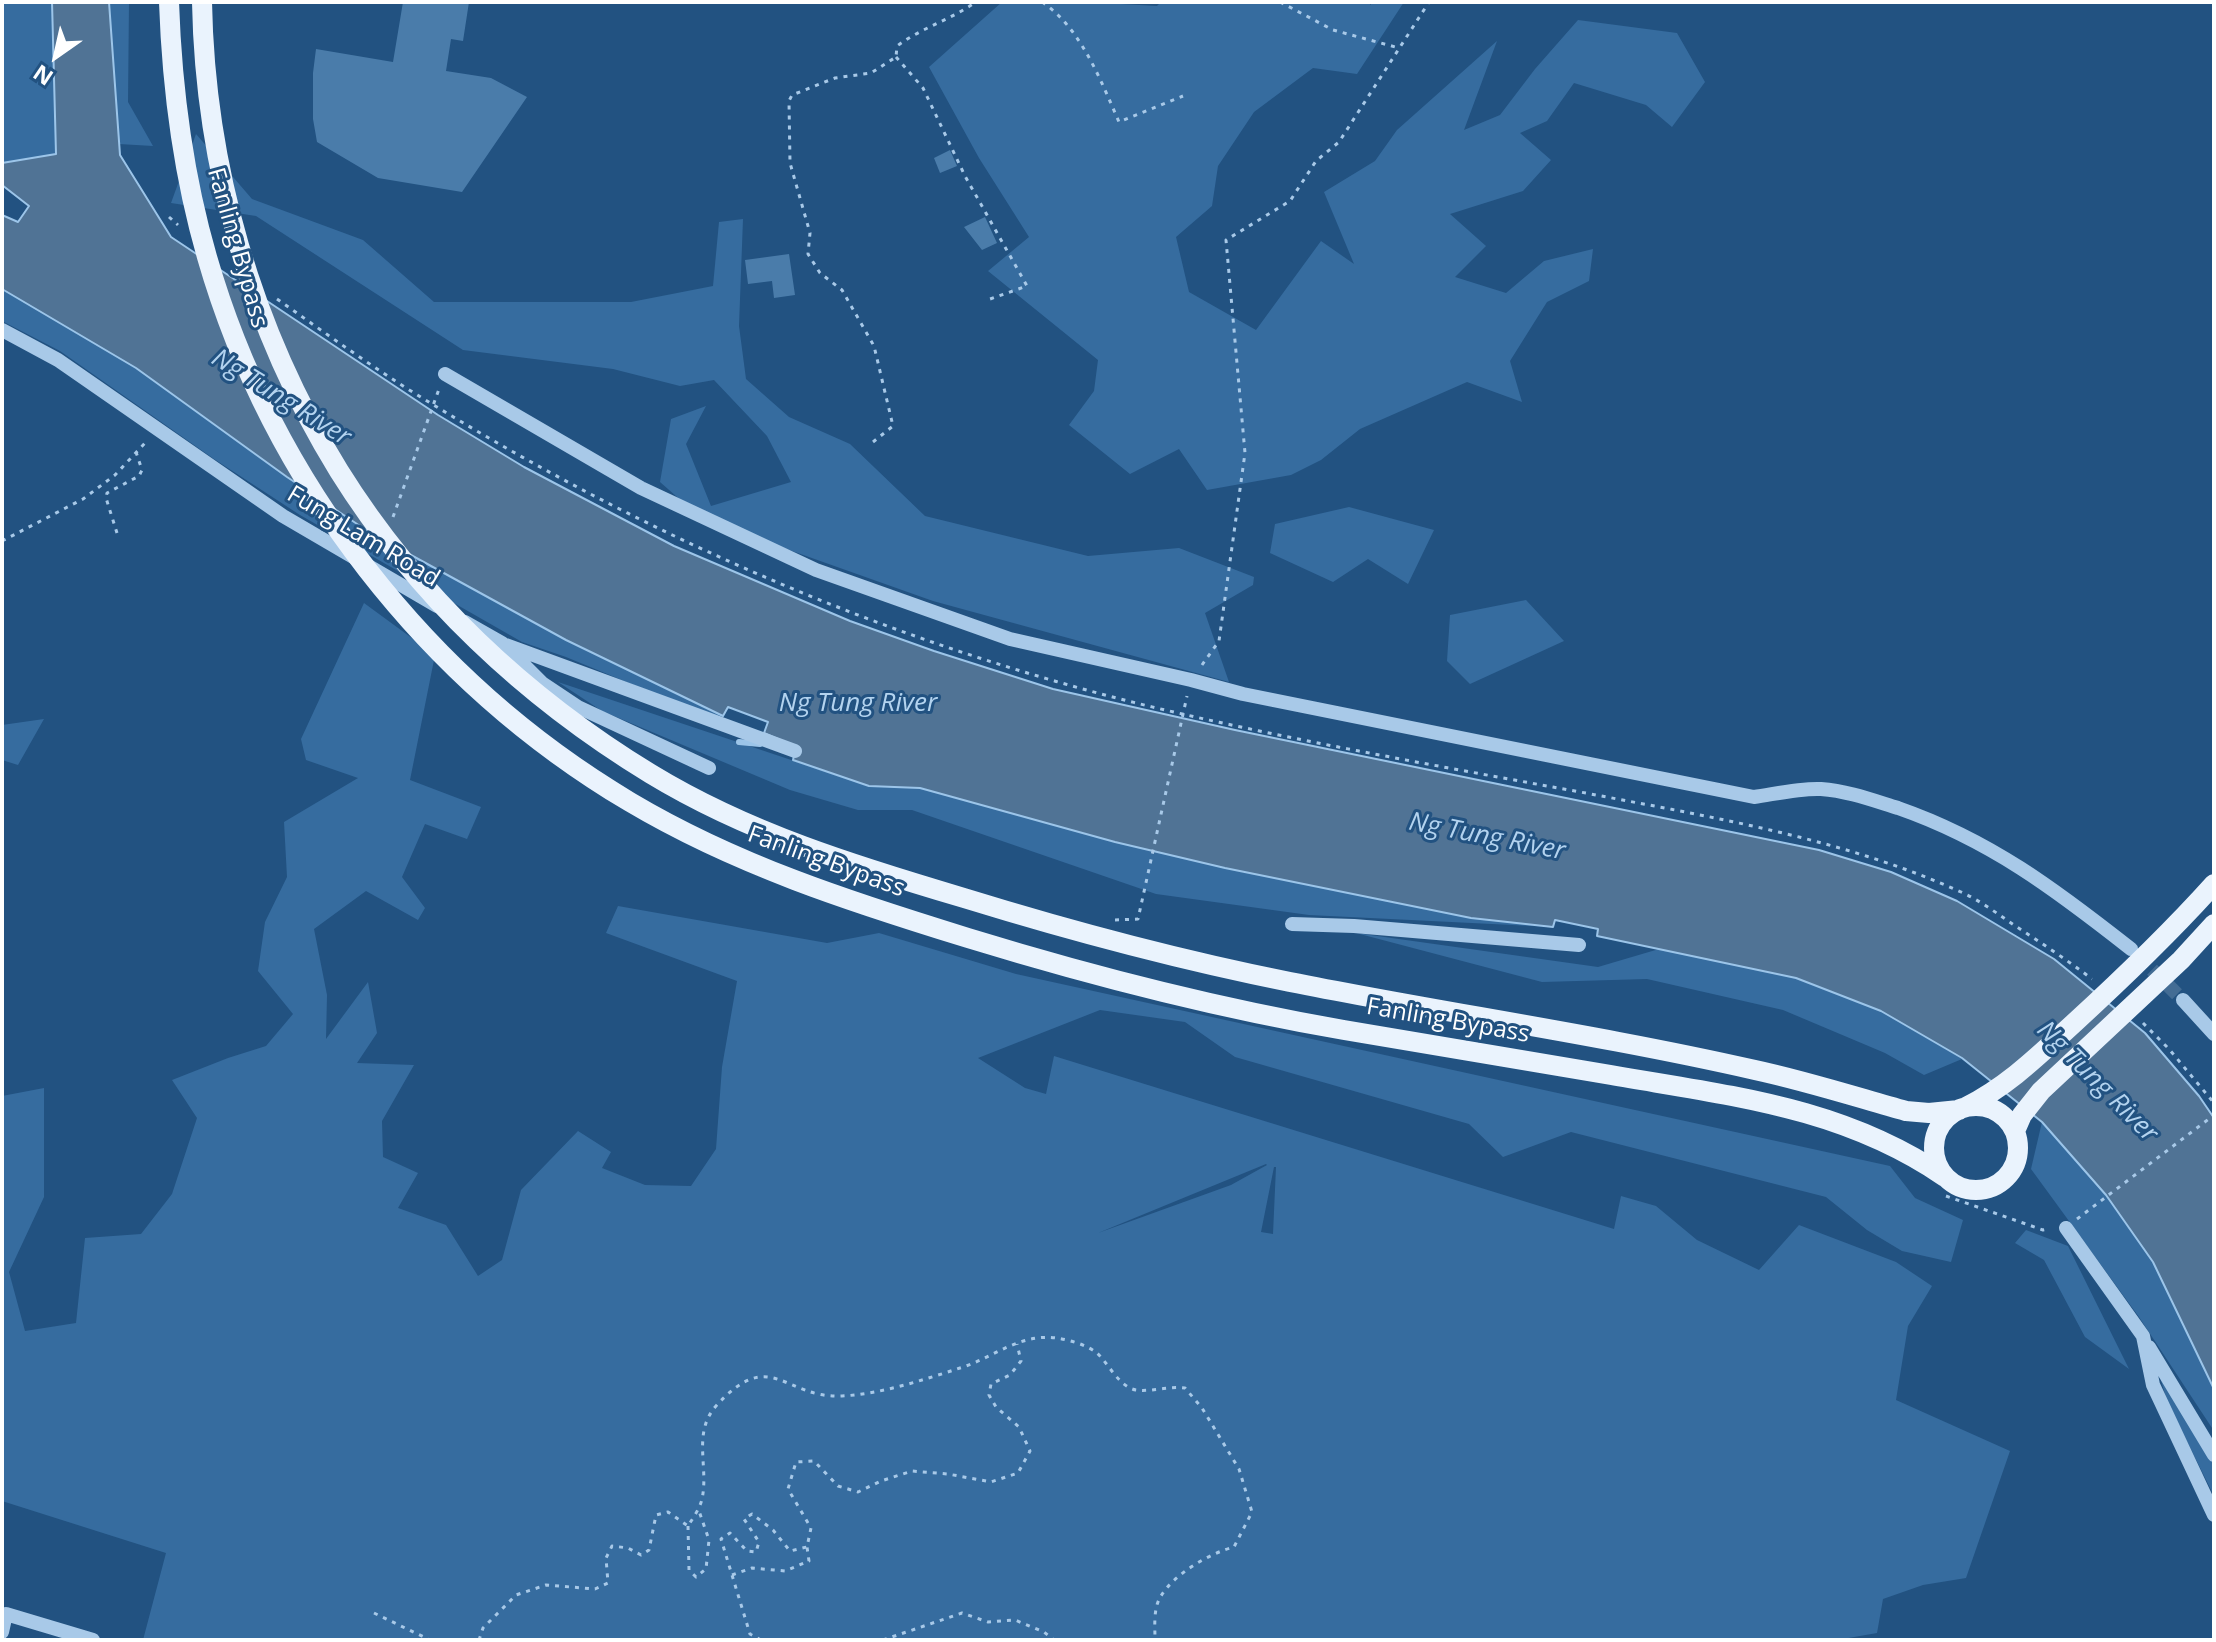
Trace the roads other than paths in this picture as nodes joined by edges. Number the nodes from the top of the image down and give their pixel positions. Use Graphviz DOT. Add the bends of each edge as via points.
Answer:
graph roads {
  1 [pos="169,2"];
  2 [pos="202,2"];
  3 [pos="2,330"];
  4 [pos="445,374"];
  5 [pos="502,643"];
  6 [pos="795,751"];
  7 [pos="709,768"];
  8 [pos="2214,884"];
  9 [pos="1292,924"];
  10 [pos="2214,924"];
  11 [pos="1579,945"];
  12 [pos="2131,949"];
  13 [pos="2183,1000"];
  14 [pos="2214,1034"];
  15 [pos="1963,1108"];
  16 [pos="2018,1123"];
  17 [pos="1944,1186"];
  18 [pos="2069,1225"];
  19 [pos="2143,1336"];
  20 [pos="2214,1455"];
  21 [pos="2214,1515"];
  22 [pos="2,1632"];
  23 [pos="57,1635"];
  24 [pos="93,1640"];
  1 -- 17 [label="main road, Fanling Bypass" via="175,108 207,258 245,362 294,459 353,550 421,633 498,708 584,773 675,827 770,872 905,918 1138,987 1283,1020 1750,1100 1829,1119 1916,1157"];
  2 -- 15 [label="main road, Fanling Bypass" via="214,144 241,253 276,349 322,443 378,529 443,607 521,682 607,745 697,799 789,841 1041,922 1288,982 1756,1070 1906,1111"];
  3 -- 5 [label="street, Fung Lam Road" via="58,360 283,516"];
  4 -- 12 [label="street" via="641,488 816,570 1010,639 1190,684 1754,797 1817,789 1857,794 1934,821 1993,850 2060,893"];
  5 -- 6 [label="street"];
  5 -- 7 [label="street, Fung Lam Road" via="542,683 578,707"];
  8 -- 15 [label="main road" via="2115,985 1995,1093"];
  9 -- 11 [label="street"];
  10 -- 16 [label="main road" via="2041,1091"];
  13 -- 14 [label="street"];
  15 -- 16 [label="main road" via="1981,1107"];
  15 -- 17 [label="main road" via="1947,1118 1935,1136"];
  16 -- 17 [label="main road" via="2016,1161 1999,1184 1986,1190"];
  18 -- 19 [label="street"];
  19 -- 20 [label="street"];
  19 -- 21 [label="street" via="2153,1385"];
  22 -- 23 [label="street" via="6,1614"];
  23 -- 24 [label="street"];
}
